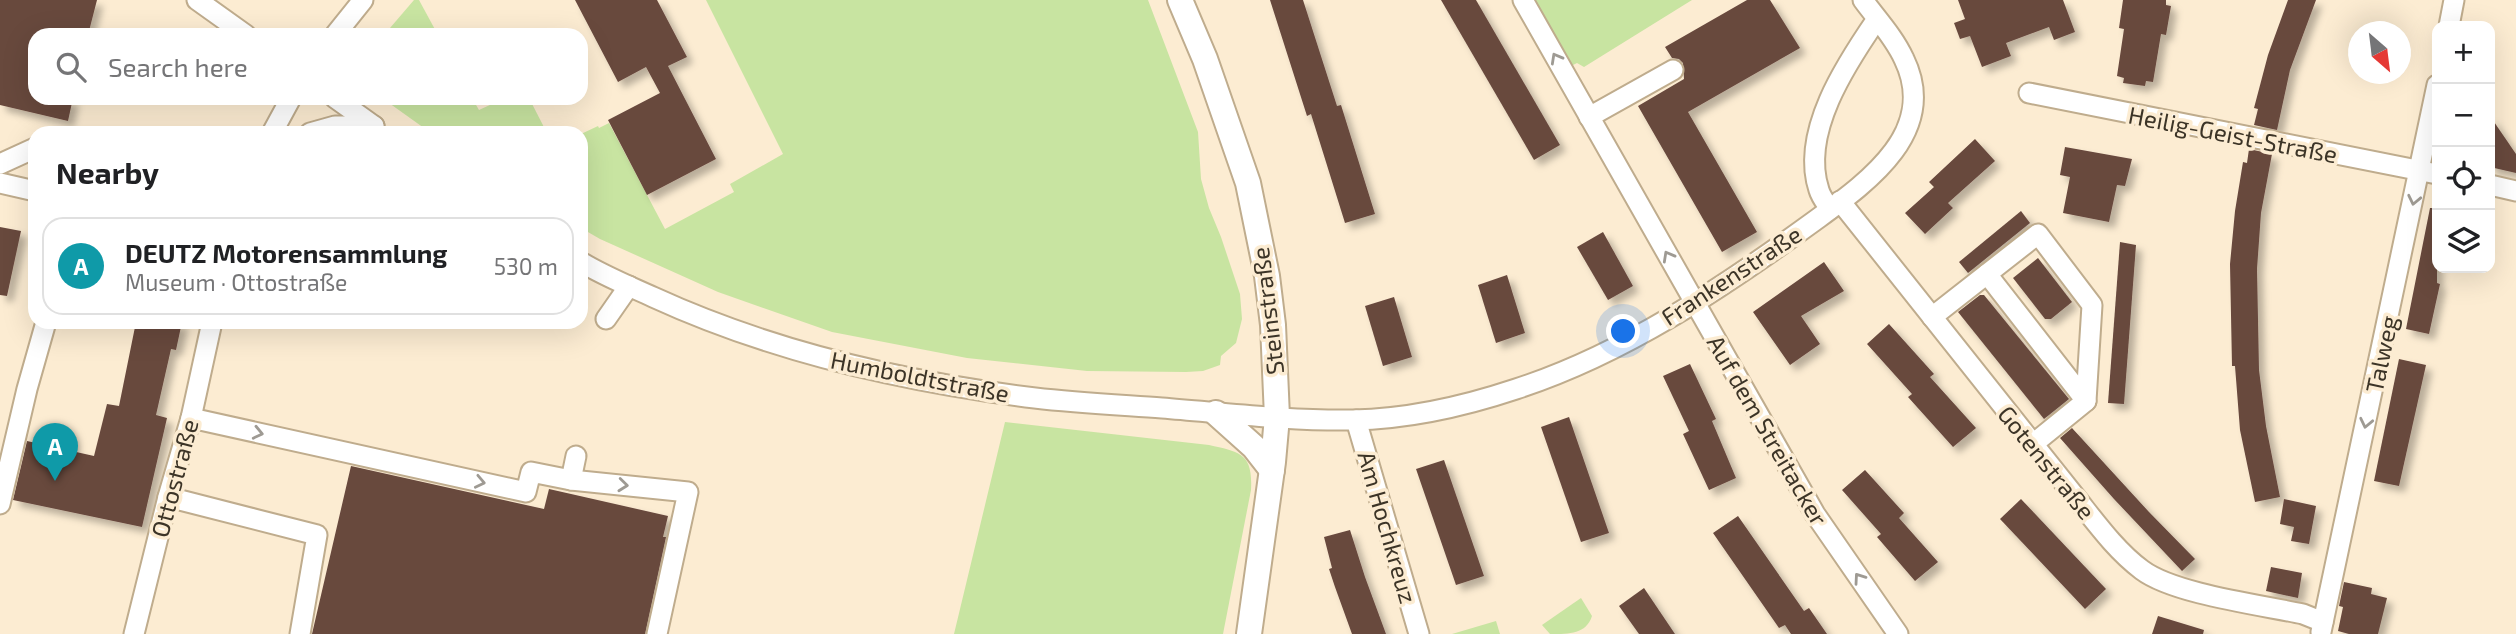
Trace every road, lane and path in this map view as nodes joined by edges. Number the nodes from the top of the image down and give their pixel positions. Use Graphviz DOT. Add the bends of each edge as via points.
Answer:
graph roads {
  1 [pos="197,0"];
  2 [pos="363,0"];
  3 [pos="1180,0"];
  4 [pos="1523,0"];
  5 [pos="1863,0"];
  6 [pos="2454,0"];
  7 [pos="1877,19"];
  8 [pos="2450,21"];
  9 [pos="236,28"];
  10 [pos="341,28"];
  11 [pos="1673,70"];
  12 [pos="2029,93"];
  13 [pos="287,105"];
  14 [pos="345,105"];
  15 [pos="1590,117"];
  16 [pos="276,126"];
  17 [pos="374,126"];
  18 [pos="2432,139"];
  19 [pos="28,151"];
  20 [pos="0,164"];
  21 [pos="2429,172"];
  22 [pos="0,183"];
  23 [pos="2495,186"];
  24 [pos="28,189"];
  25 [pos="2516,191"];
  26 [pos="1835,205"];
  27 [pos="588,266"];
  28 [pos="1987,274"];
  29 [pos="629,286"];
  30 [pos="1695,303"];
  31 [pos="1932,317"];
  32 [pos="606,319"];
  33 [pos="44,329"];
  34 [pos="210,329"];
  35 [pos="2087,401"];
  36 [pos="1216,413"];
  37 [pos="1277,417"];
  38 [pos="191,418"];
  39 [pos="1356,420"];
  40 [pos="2033,444"];
  41 [pos="576,456"];
  42 [pos="1272,470"];
  43 [pos="571,480"];
  44 [pos="168,497"];
  45 [pos="0,504"];
  46 [pos="2324,630"];
  47 [pos="134,634"];
  48 [pos="300,634"];
  49 [pos="657,634"];
  50 [pos="1249,634"];
  51 [pos="1419,634"];
  52 [pos="1898,634"];
  1 -- 9 [label="street"];
  2 -- 10 [label="street"];
  3 -- 37 [label="main road, Steinstraße" via="1248,183 1267,276"];
  15 -- 4 [label="street, Auf dem Streitacker, one-way"];
  5 -- 7 [label="street, Frankenstraße"];
  6 -- 8 [label="street"];
  7 -- 26 [label="street, Gotenstraße" via="1836,81 1822,119 1815,155 1819,191"];
  7 -- 26 [label="street, Frankenstraße" via="1897,46 1911,78 1913,105 1907,129 1892,155"];
  11 -- 15 [label="street"];
  12 -- 21 [label="street, Heilig-Geist-Straße"];
  13 -- 16 [label="street"];
  14 -- 17 [label="street"];
  30 -- 15 [label="street, Auf dem Streitacker, one-way"];
  18 -- 21 [label="street, Talweg"];
  19 -- 20 [label="street"];
  21 -- 46 [label="street, Talweg, one-way"];
  22 -- 24 [label="street"];
  23 -- 25 [label="street"];
  26 -- 30 [label="street, Frankenstraße"];
  26 -- 31 [label="street, Gotenstraße"];
  27 -- 29 [label="street, Humboldtstraße"];
  28 -- 31 [label="street"];
  28 -- 35 [label="street"];
  28 -- 35 [label="street" via="2038,234 2092,305"];
  29 -- 32 [label="street"];
  29 -- 36 [label="street, Humboldtstraße" via="690,314 786,348 887,374 1039,398"];
  30 -- 39 [label="street, Frankenstraße" via="1577,366 1516,390 1436,411"];
  52 -- 30 [label="street, Auf dem Streitacker, one-way" via="1815,514"];
  31 -- 40 [label="street, Gotenstraße"];
  33 -- 45 [label="street"];
  34 -- 38 [label="street, Ottostraße"];
  35 -- 40 [label="street"];
  36 -- 37 [label="street, Humboldtstraße"];
  36 -- 42 [label="main road"];
  37 -- 39 [label="street, Frankenstraße"];
  37 -- 42 [label="main road, Steinstraße"];
  38 -- 43 [label="street, one-way" via="526,492 531,472"];
  38 -- 44 [label="street, Ottostraße"];
  39 -- 51 [label="street, Am Hochkreuz"];
  40 -- 46 [label="street, Gotenstraße" via="2112,541 2143,571 2168,584 2303,614"];
  41 -- 43 [label="street"];
  42 -- 50 [label="main road, Steinstraße"];
  43 -- 49 [label="street, one-way" via="688,492"];
  44 -- 47 [label="street, Ottostraße"];
  44 -- 48 [label="street" via="317,535"];
}
